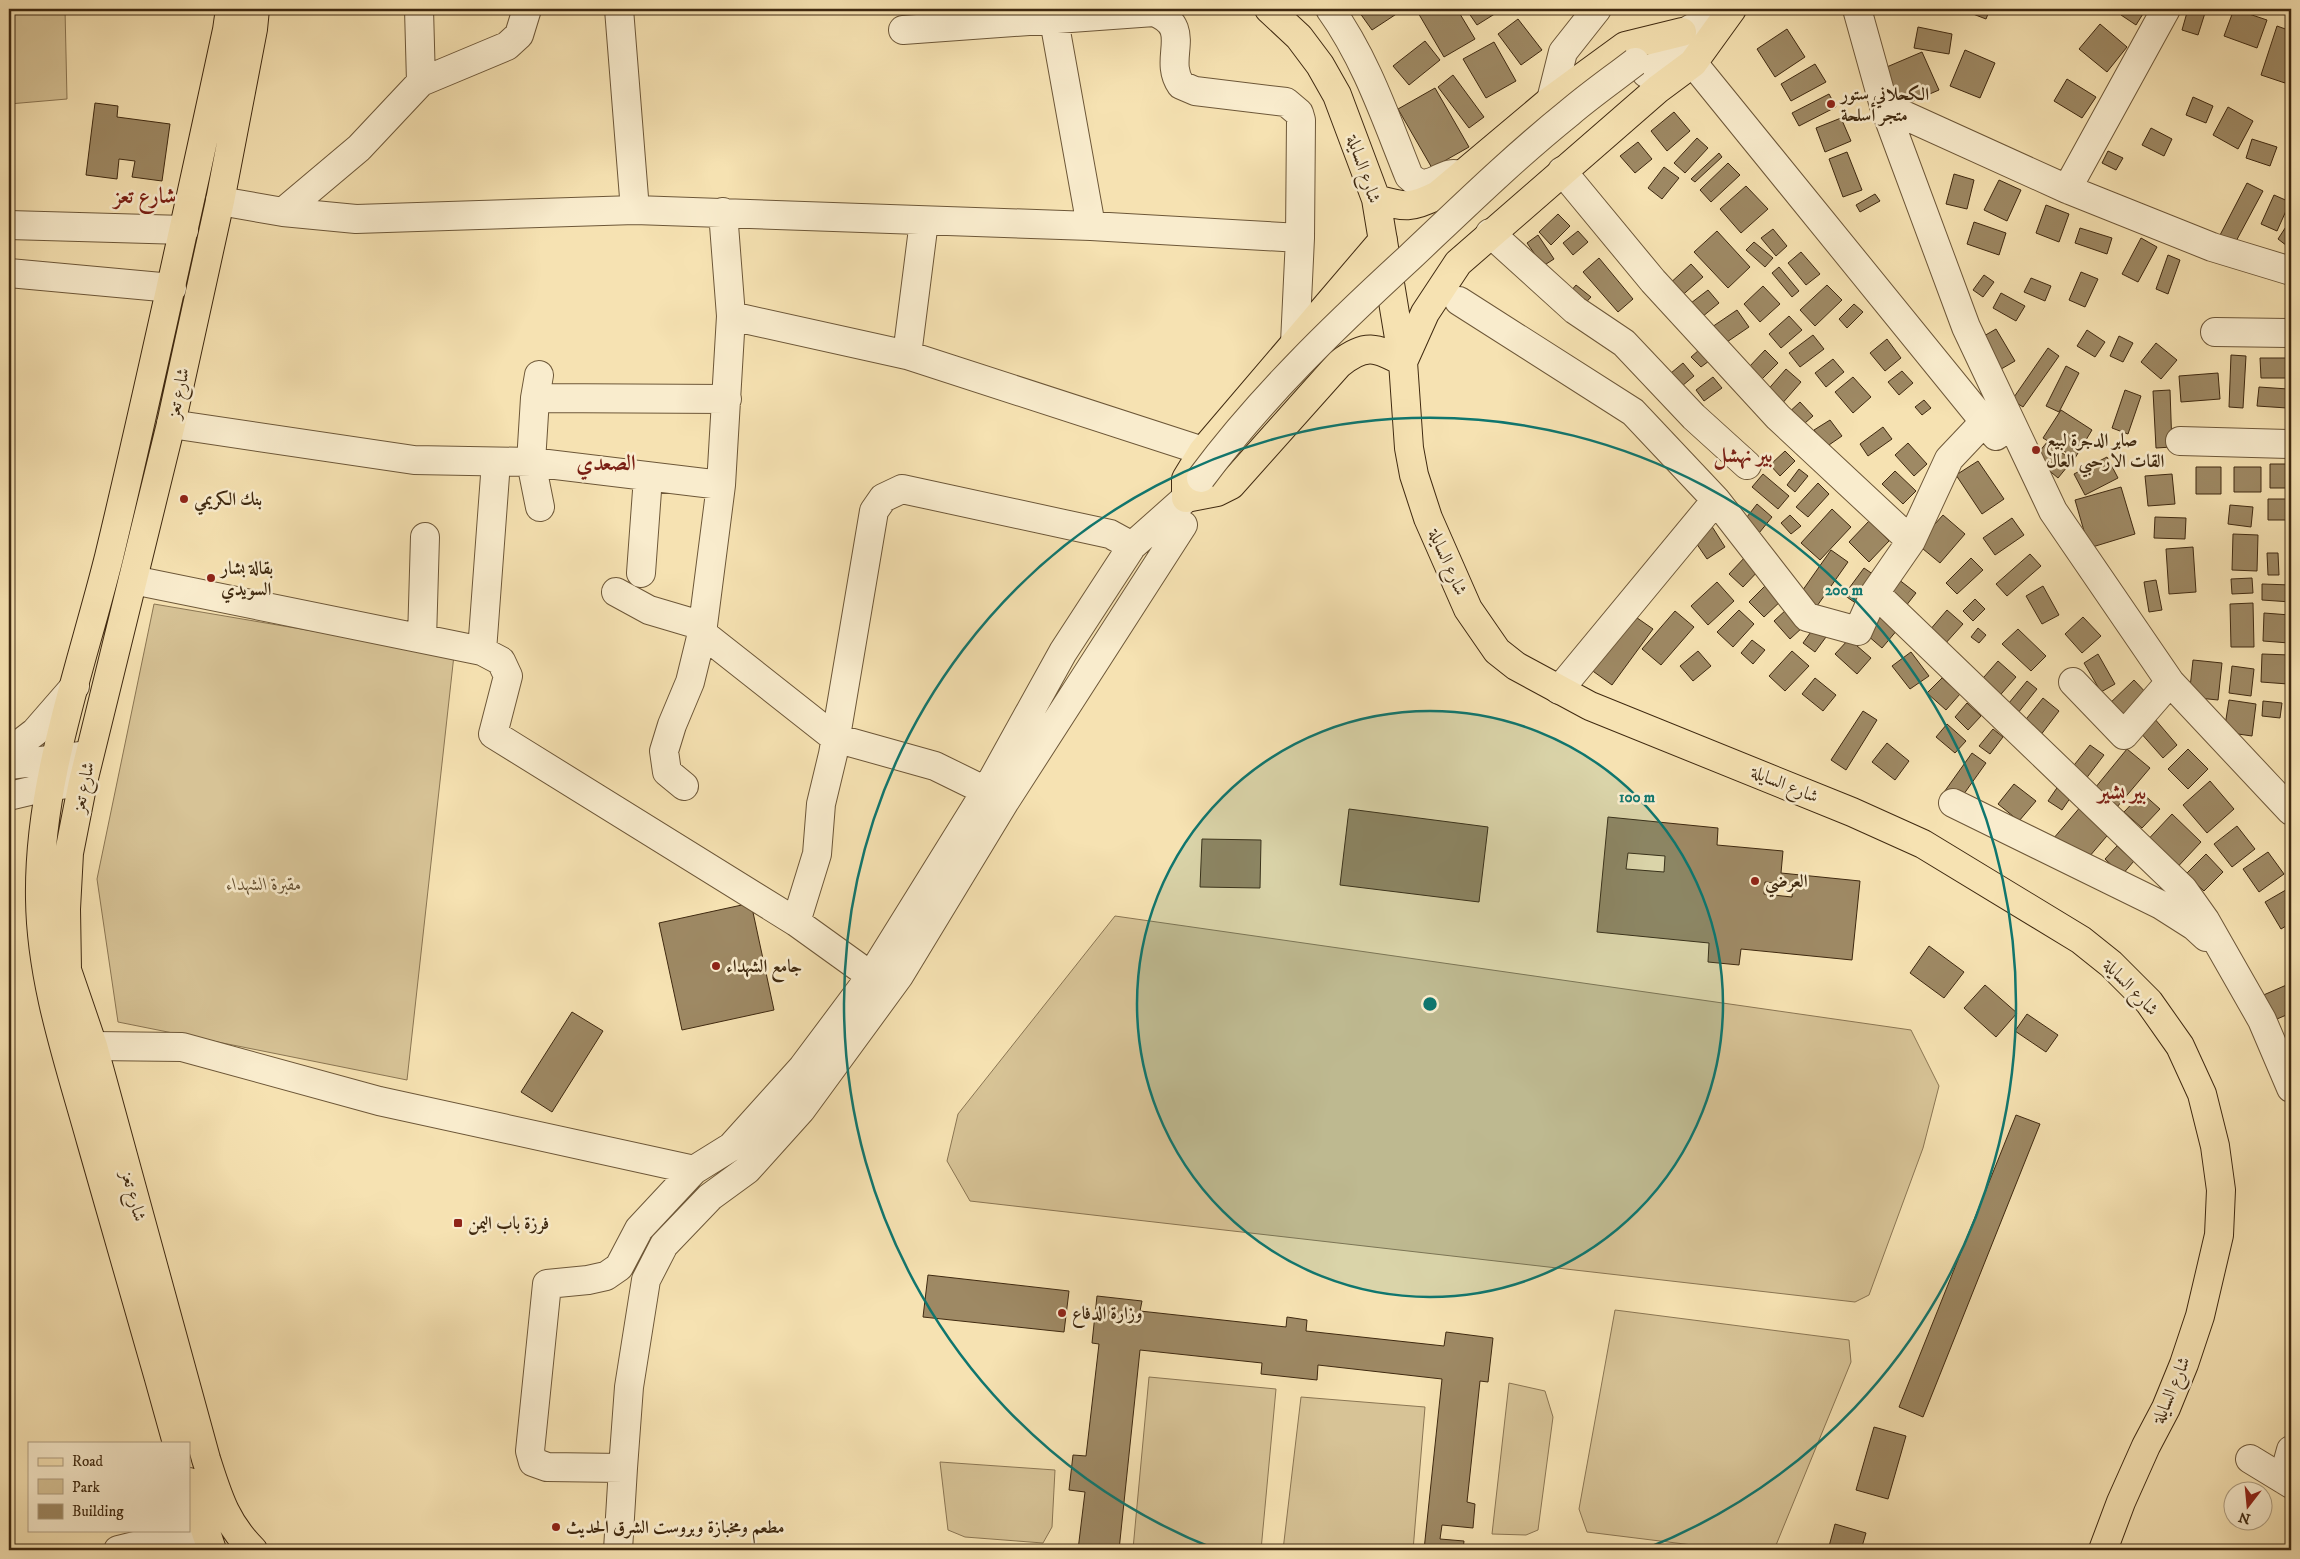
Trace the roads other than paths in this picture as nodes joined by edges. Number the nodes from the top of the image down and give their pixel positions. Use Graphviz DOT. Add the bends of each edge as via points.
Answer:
graph roads {
  1 [pos="230,9"];
  2 [pos="255,9"];
  3 [pos="419,9"];
  4 [pos="527,9"];
  5 [pos="619,9"];
  6 [pos="1269,9"];
  7 [pos="1330,9"];
  8 [pos="1597,9"];
  9 [pos="1726,9"];
  10 [pos="1731,9"];
  11 [pos="1857,9"];
  12 [pos="2166,9"];
  13 [pos="1053,14"];
  14 [pos="903,30"];
  15 [pos="1682,32"];
  16 [pos="1693,63"];
  17 [pos="1641,68"];
  18 [pos="421,82"];
  19 [pos="1551,100"];
  20 [pos="1884,106"];
  21 [pos="1562,171"];
  22 [pos="1461,176"];
  23 [pos="2067,189"];
  24 [pos="1376,199"];
  25 [pos="220,201"];
  26 [pos="635,210"];
  27 [pos="283,212"];
  28 [pos="722,212"];
  29 [pos="924,221"];
  30 [pos="9,225"];
  31 [pos="1091,226"];
  32 [pos="184,230"];
  33 [pos="1490,233"];
  34 [pos="1300,238"];
  35 [pos="1383,240"];
  36 [pos="2291,271"];
  37 [pos="9,273"];
  38 [pos="172,288"];
  39 [pos="1459,302"];
  40 [pos="731,316"];
  41 [pos="2215,332"];
  42 [pos="2291,334"];
  43 [pos="1295,343"];
  44 [pos="907,355"];
  45 [pos="1403,362"];
  46 [pos="727,399"];
  47 [pos="1994,412"];
  48 [pos="172,424"];
  49 [pos="2180,441"];
  50 [pos="2291,444"];
  51 [pos="1203,451"];
  52 [pos="496,462"];
  53 [pos="531,462"];
  54 [pos="1747,465"];
  55 [pos="648,477"];
  56 [pos="721,485"];
  57 [pos="1198,487"];
  58 [pos="1716,500"];
  59 [pos="540,507"];
  60 [pos="1183,525"];
  61 [pos="425,537"];
  62 [pos="1911,541"];
  63 [pos="1132,546"];
  64 [pos="641,573"];
  65 [pos="133,580"];
  66 [pos="616,592"];
  67 [pos="1875,593"];
  68 [pos="703,630"];
  69 [pos="422,639"];
  70 [pos="482,651"];
  71 [pos="2073,682"];
  72 [pos="2170,682"];
  73 [pos="75,686"];
  74 [pos="1559,690"];
  75 [pos="835,738"];
  76 [pos="9,752"];
  77 [pos="89,754"];
  78 [pos="55,758"];
  79 [pos="9,765"];
  80 [pos="83,782"];
  81 [pos="51,786"];
  82 [pos="684,786"];
  83 [pos="986,791"];
  84 [pos="9,796"];
  85 [pos="1952,803"];
  86 [pos="2291,811"];
  87 [pos="796,922"];
  88 [pos="2222,952"];
  89 [pos="871,976"];
  90 [pos="93,1046"];
  91 [pos="2291,1088"];
  92 [pos="694,1170"];
  93 [pos="177,1442"];
  94 [pos="2291,1450"];
  95 [pos="2250,1459"];
  96 [pos="623,1468"];
  97 [pos="2287,1481"];
  98 [pos="190,1485"];
  99 [pos="208,1540"];
  100 [pos="118,1550"];
  101 [pos="253,1550"];
  102 [pos="618,1550"];
  103 [pos="2103,1550"];
  1 -- 32 [label="main road, شارع تعز"];
  2 -- 25 [label="main road, شارع تعز"];
  3 -- 18 [label="street"];
  4 -- 18 [label="street" via="519,35 507,46"];
  5 -- 26 [label="street"];
  6 -- 24 [label="main road, شارع السايلة" via="1299,37 1337,95"];
  7 -- 22 [label="street" via="1364,66 1409,176 1424,184 1454,173"];
  8 -- 19 [label="street" via="1563,52"];
  9 -- 15 [label="street"];
  10 -- 16 [label="main road"];
  10 -- 17 [label="street" via="1682,48"];
  11 -- 20 [label="street"];
  12 -- 23 [label="street"];
  13 -- 14 [label="street"];
  13 -- 31 [label="street"];
  13 -- 34 [label="street" via="1154,12 1170,21 1175,29 1174,71 1180,85 1195,91 1286,102 1293,106 1301,120"];
  15 -- 17 [label="street"];
  15 -- 19 [label="main road" via="1625,46"];
  16 -- 21 [label="main road"];
  16 -- 47 [label="street"];
  17 -- 57 [label="street, bridge" via="1569,112 1380,285 1292,370"];
  18 -- 27 [label="street" via="359,148"];
  19 -- 22 [label="main road"];
  20 -- 23 [label="street"];
  20 -- 47 [label="street"];
  21 -- 33 [label="main road"];
  21 -- 62 [label="street" via="1653,281 1778,417"];
  22 -- 24 [label="main road" via="1438,195 1420,204 1408,206"];
  23 -- 36 [label="street" via="2212,247"];
  24 -- 35 [label="main road, شارع السايلة"];
  25 -- 27 [label="street"];
  25 -- 48 [label="main road, شارع تعز"];
  26 -- 27 [label="street" via="356,219"];
  26 -- 28 [label="street"];
  28 -- 29 [label="street"];
  28 -- 40 [label="street"];
  29 -- 31 [label="street"];
  29 -- 44 [label="street"];
  30 -- 32 [label="street"];
  31 -- 34 [label="street"];
  32 -- 38 [label="main road, شارع تعز"];
  33 -- 45 [label="main road" via="1458,262 1445,281 1425,313"];
  33 -- 54 [label="street" via="1575,310 1624,343 1694,417"];
  34 -- 43 [label="street"];
  35 -- 43 [label="main road"];
  35 -- 45 [label="main road, شارع السايلة"];
  37 -- 38 [label="street"];
  38 -- 73 [label="main road, شارع تعز"];
  39 -- 58 [label="street" via="1633,412"];
  40 -- 44 [label="street"];
  40 -- 46 [label="street"];
  41 -- 42 [label="street"];
  43 -- 51 [label="main road"];
  44 -- 51 [label="street"];
  45 -- 57 [label="main road" via="1382,350 1359,352 1348,357 1231,485 1217,492"];
  45 -- 74 [label="main road, شارع السايلة" via="1414,475 1428,518 1468,609 1497,651 1516,666"];
  46 -- 53 [label="street" via="537,386"];
  46 -- 56 [label="street"];
  47 -- 62 [label="street" via="1949,458"];
  47 -- 72 [label="street" via="2054,511"];
  48 -- 52 [label="street" via="414,460"];
  48 -- 65 [label="main road, شارع تعز"];
  49 -- 50 [label="street"];
  51 -- 57 [label="main road" via="1186,479"];
  52 -- 53 [label="street"];
  52 -- 70 [label="street"];
  53 -- 55 [label="street"];
  53 -- 59 [label="street"];
  55 -- 56 [label="street"];
  55 -- 64 [label="street"];
  56 -- 68 [label="street"];
  57 -- 63 [label="street"];
  58 -- 67 [label="street" via="1807,617 1858,631"];
  58 -- 74 [label="street"];
  60 -- 96 [label="street" via="1004,803 893,984 801,1110 747,1170 710,1196 664,1245 646,1280 629,1387"];
  61 -- 69 [label="street"];
  62 -- 67 [label="street"];
  63 -- 75 [label="street" via="1110,534 902,490 883,498 874,511"];
  63 -- 83 [label="street" via="1063,652"];
  65 -- 69 [label="street"];
  65 -- 77 [label="main road, شارع تعز"];
  66 -- 68 [label="street" via="649,610"];
  67 -- 88 [label="street" via="2183,889"];
  68 -- 75 [label="street"];
  68 -- 82 [label="street" via="690,682 664,751 667,772"];
  69 -- 70 [label="street"];
  70 -- 87 [label="street" via="501,661 508,676 493,734"];
  71 -- 72 [label="street" via="2124,735"];
  72 -- 86 [label="street"];
  73 -- 76 [label="street" via="35,732"];
  73 -- 78 [label="main road, شارع تعز"];
  74 -- 103 [label="main road, شارع السايلة" via="1590,706 1923,844 2081,940 2149,1002 2180,1046 2202,1094 2215,1146 2221,1190 2219,1235 2200,1316 2184,1364 2121,1502"];
  75 -- 83 [label="street" via="936,766"];
  75 -- 87 [label="street" via="821,804 817,854"];
  77 -- 78 [label="street"];
  77 -- 80 [label="main road, شارع تعز"];
  78 -- 79 [label="street"];
  78 -- 81 [label="main road, شارع تعز"];
  80 -- 81 [label="street"];
  80 -- 90 [label="main road, شارع تعز" via="69,853 67,970"];
  81 -- 84 [label="street"];
  81 -- 93 [label="main road, شارع تعز" via="40,890 45,971"];
  83 -- 89 [label="street"];
  85 -- 88 [label="street" via="2162,905 2194,926"];
  87 -- 89 [label="street"];
  88 -- 91 [label="street" via="2262,1020"];
  89 -- 92 [label="street" via="803,1067 731,1147"];
  90 -- 92 [label="street" via="182,1047 379,1102"];
  90 -- 101 [label="main road, شارع تعز" via="206,1459 223,1509 237,1534"];
  92 -- 96 [label="street" via="638,1229 619,1267 606,1276 547,1284 530,1451 533,1462 547,1467"];
  94 -- 97 [label="street"];
  95 -- 97 [label="street"];
  96 -- 102 [label="street"];
  98 -- 99 [label="main road"];
  99 -- 100 [label="street"];
}
